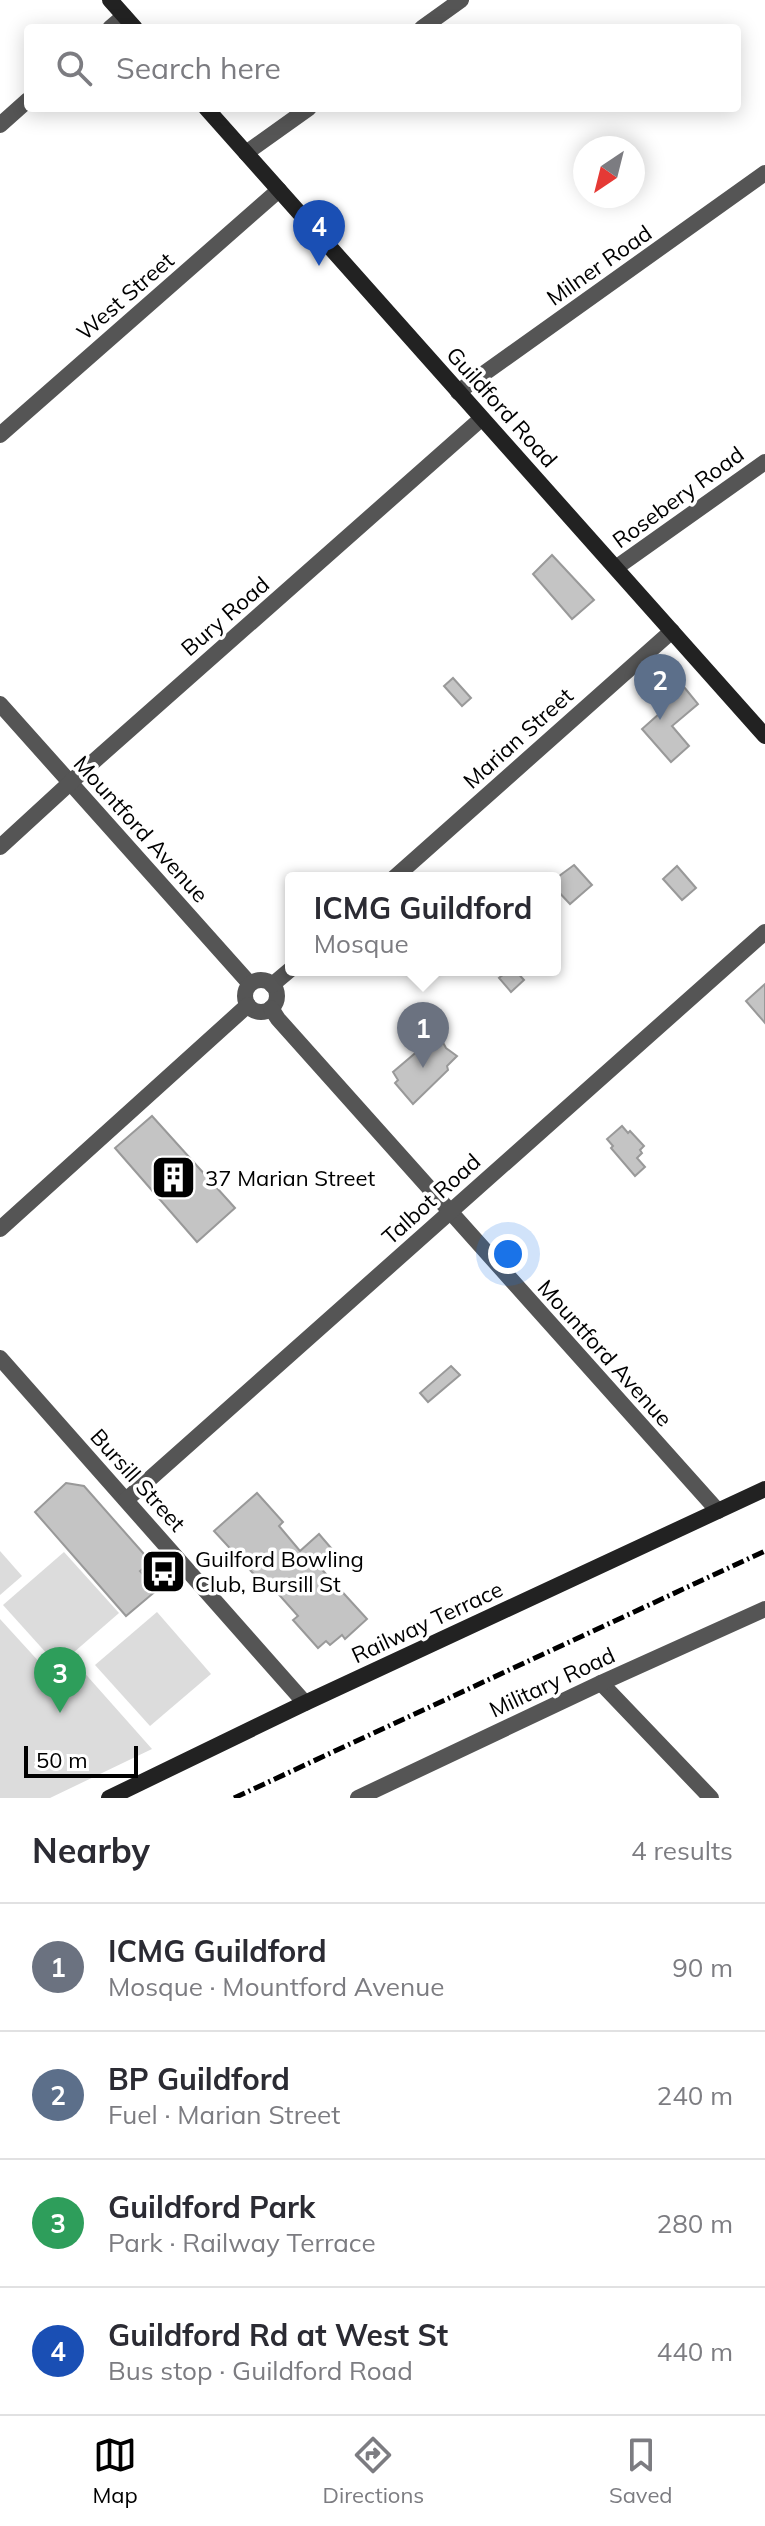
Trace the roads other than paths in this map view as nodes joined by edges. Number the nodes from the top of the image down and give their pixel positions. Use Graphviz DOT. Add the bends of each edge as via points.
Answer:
graph roads {
  1 [pos="110,0"];
  2 [pos="461,0"];
  3 [pos="130,22"];
  4 [pos="428,24"];
  5 [pos="24,104"];
  6 [pos="210,112"];
  7 [pos="303,112"];
  8 [pos="0,125"];
  9 [pos="246,153"];
  10 [pos="765,173"];
  11 [pos="279,190"];
  12 [pos="458,392"];
  13 [pos="481,419"];
  14 [pos="0,435"];
  15 [pos="765,462"];
  16 [pos="617,567"];
  17 [pos="672,631"];
  18 [pos="0,704"];
  19 [pos="765,736"];
  20 [pos="70,782"];
  21 [pos="0,847"];
  22 [pos="401,872"];
  23 [pos="765,932"];
  24 [pos="285,974"];
  25 [pos="250,984"];
  26 [pos="272,985"];
  27 [pos="248,1005"];
  28 [pos="271,1008"];
  29 [pos="449,1211"];
  30 [pos="0,1229"];
  31 [pos="0,1358"];
  32 [pos="765,1489"];
  33 [pos="126,1500"];
  34 [pos="718,1511"];
  35 [pos="765,1609"];
  36 [pos="601,1683"];
  37 [pos="305,1703"];
  38 [pos="109,1798"];
  39 [pos="358,1798"];
  40 [pos="711,1798"];
  1 -- 3 [label="street"];
  2 -- 4 [label="street"];
  5 -- 8 [label="street"];
  6 -- 9 [label="street, Guildford Road"];
  7 -- 9 [label="street"];
  9 -- 11 [label="street, Guildford Road"];
  10 -- 12 [label="street, Milner Road"];
  11 -- 12 [label="street, Guildford Road"];
  11 -- 14 [label="street, West Street"];
  12 -- 13 [label="street, Guildford Road"];
  13 -- 16 [label="street, Guildford Road"];
  13 -- 20 [label="street, Bury Road"];
  15 -- 16 [label="street, Rosebery Road"];
  16 -- 17 [label="street, Guildford Road"];
  17 -- 19 [label="street, Guildford Road"];
  17 -- 22 [label="street, Marian Street"];
  18 -- 20 [label="street, Mountford Avenue"];
  20 -- 21 [label="street, Bury Road"];
  20 -- 25 [label="street, Mountford Avenue"];
  23 -- 29 [label="street, Talbot Road"];
  24 -- 26 [label="street"];
  25 -- 26 [label="street" via="264,980"];
  25 -- 27 [label="street" via="245,992"];
  26 -- 28 [label="street" via="276,999"];
  27 -- 28 [label="street" via="257,1011"];
  27 -- 30 [label="street"];
  28 -- 29 [label="street, Mountford Avenue"];
  29 -- 33 [label="street, Talbot Road"];
  29 -- 34 [label="street, Mountford Avenue"];
  31 -- 33 [label="street, Bursill Street"];
  32 -- 34 [label="street, Railway Terrace"];
  33 -- 37 [label="street, Bursill Street"];
  34 -- 37 [label="street, Railway Terrace"];
  35 -- 36 [label="street, Military Road"];
  36 -- 39 [label="street, Military Road"];
  36 -- 40 [label="street"];
  37 -- 38 [label="street, Railway Terrace"];
}
